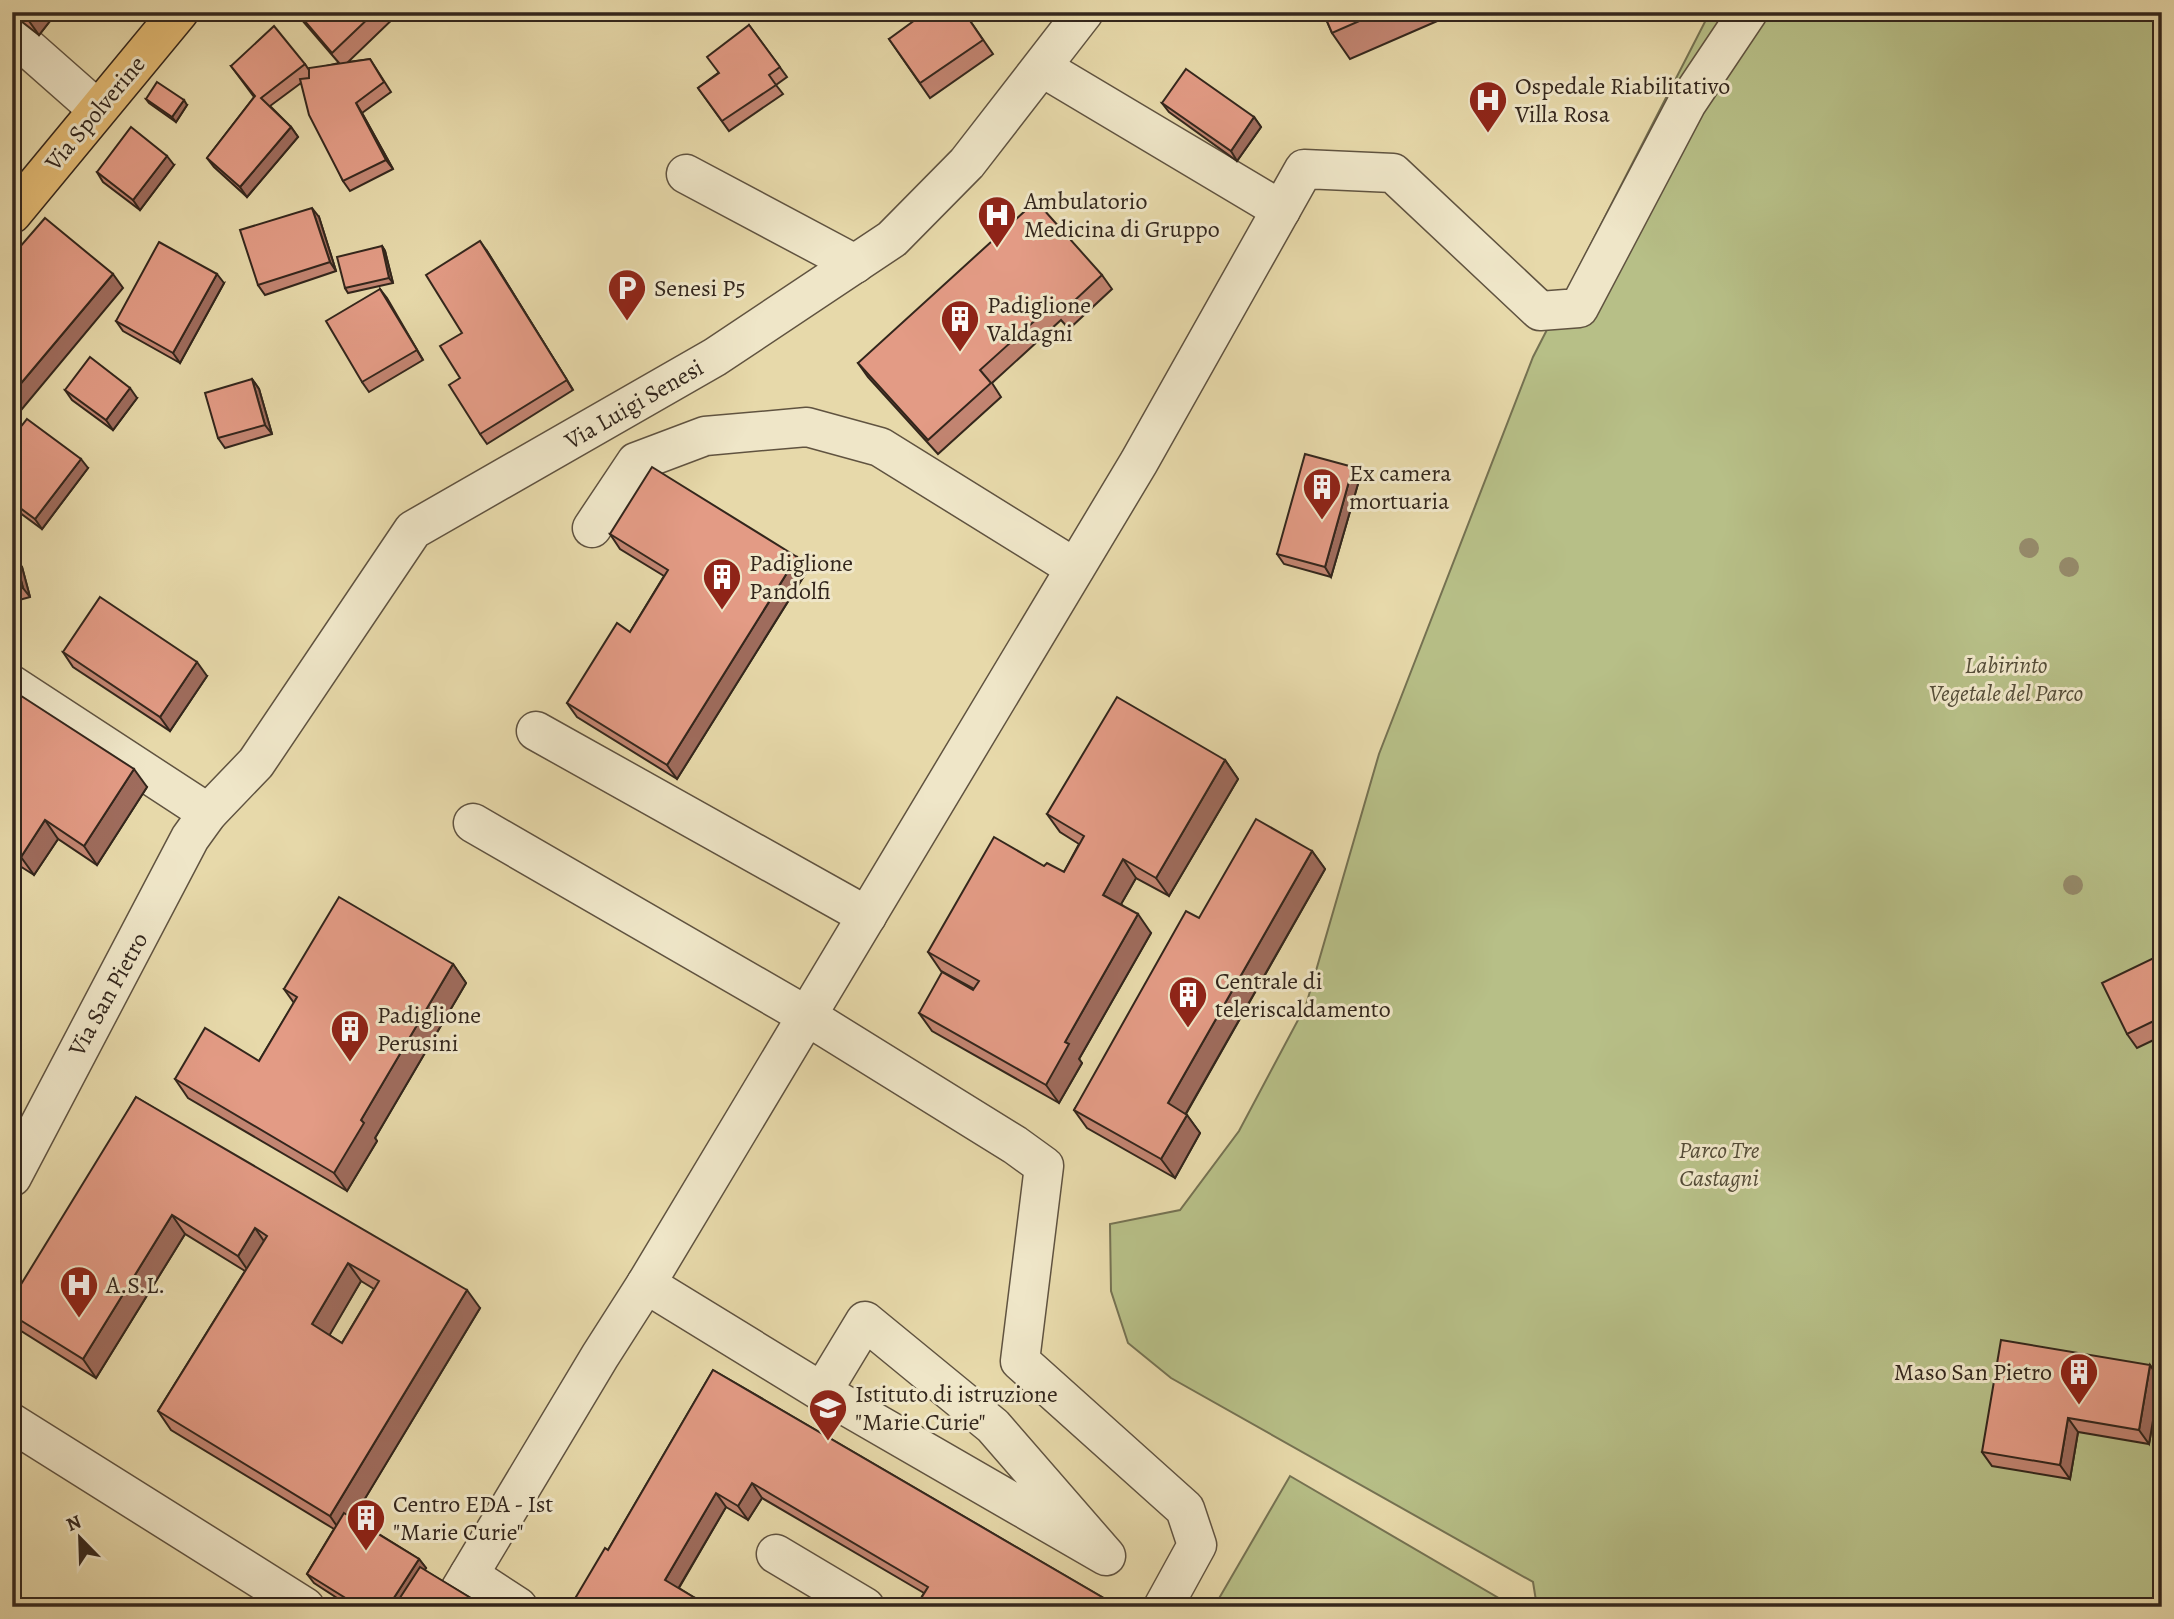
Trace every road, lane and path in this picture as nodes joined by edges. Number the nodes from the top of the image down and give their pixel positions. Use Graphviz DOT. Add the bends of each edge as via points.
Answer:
graph roads {
  1 [pos="179,12"];
  2 [pos="1084,12"];
  3 [pos="1748,12"];
  4 [pos="12,34"];
  5 [pos="1043,68"];
  6 [pos="97,109"];
  7 [pos="685,174"];
  8 [pos="1281,210"];
  9 [pos="12,214"];
  10 [pos="855,264"];
  11 [pos="592,528"];
  12 [pos="1075,568"];
  13 [pos="12,685"];
  14 [pos="536,731"];
  15 [pos="208,813"];
  16 [pos="473,823"];
  17 [pos="867,916"];
  18 [pos="807,1016"];
  19 [pos="12,1177"];
  20 [pos="646,1284"];
  21 [pos="822,1392"];
  22 [pos="12,1423"];
  23 [pos="776,1554"];
  24 [pos="512,1605"];
  25 [pos="305,1607"];
  26 [pos="865,1607"];
  27 [pos="1163,1607"];
  1 -- 6 [label="main road, Via Spolverine"];
  2 -- 5 [label="street, Via Luigi Senesi"];
  3 -- 8 [label="street" via="1687,103 1579,308 1540,312 1393,173 1304,169"];
  4 -- 6 [label="street"];
  5 -- 8 [label="street"];
  5 -- 10 [label="street, Via Luigi Senesi" via="967,163 892,239"];
  6 -- 9 [label="main road, Via Spolverine"];
  7 -- 10 [label="street"];
  8 -- 12 [label="street"];
  10 -- 15 [label="street, Via Luigi Senesi" via="715,357 413,530 256,763"];
  11 -- 12 [label="street" via="636,462 705,436 807,426 880,447"];
  12 -- 17 [label="street"];
  13 -- 15 [label="street"];
  14 -- 17 [label="street"];
  15 -- 19 [label="street, Via San Pietro" via="190,838"];
  16 -- 18 [label="street"];
  17 -- 18 [label="street"];
  18 -- 20 [label="street"];
  18 -- 27 [label="street" via="1044,1166 1020,1360 1185,1510 1198,1545"];
  20 -- 21 [label="street"];
  20 -- 24 [label="street" via="463,1584"];
  21 -- 21 [label="street" via="865,1321 993,1426 1106,1556"];
  22 -- 25 [label="street"];
  23 -- 26 [label="street"];
}
